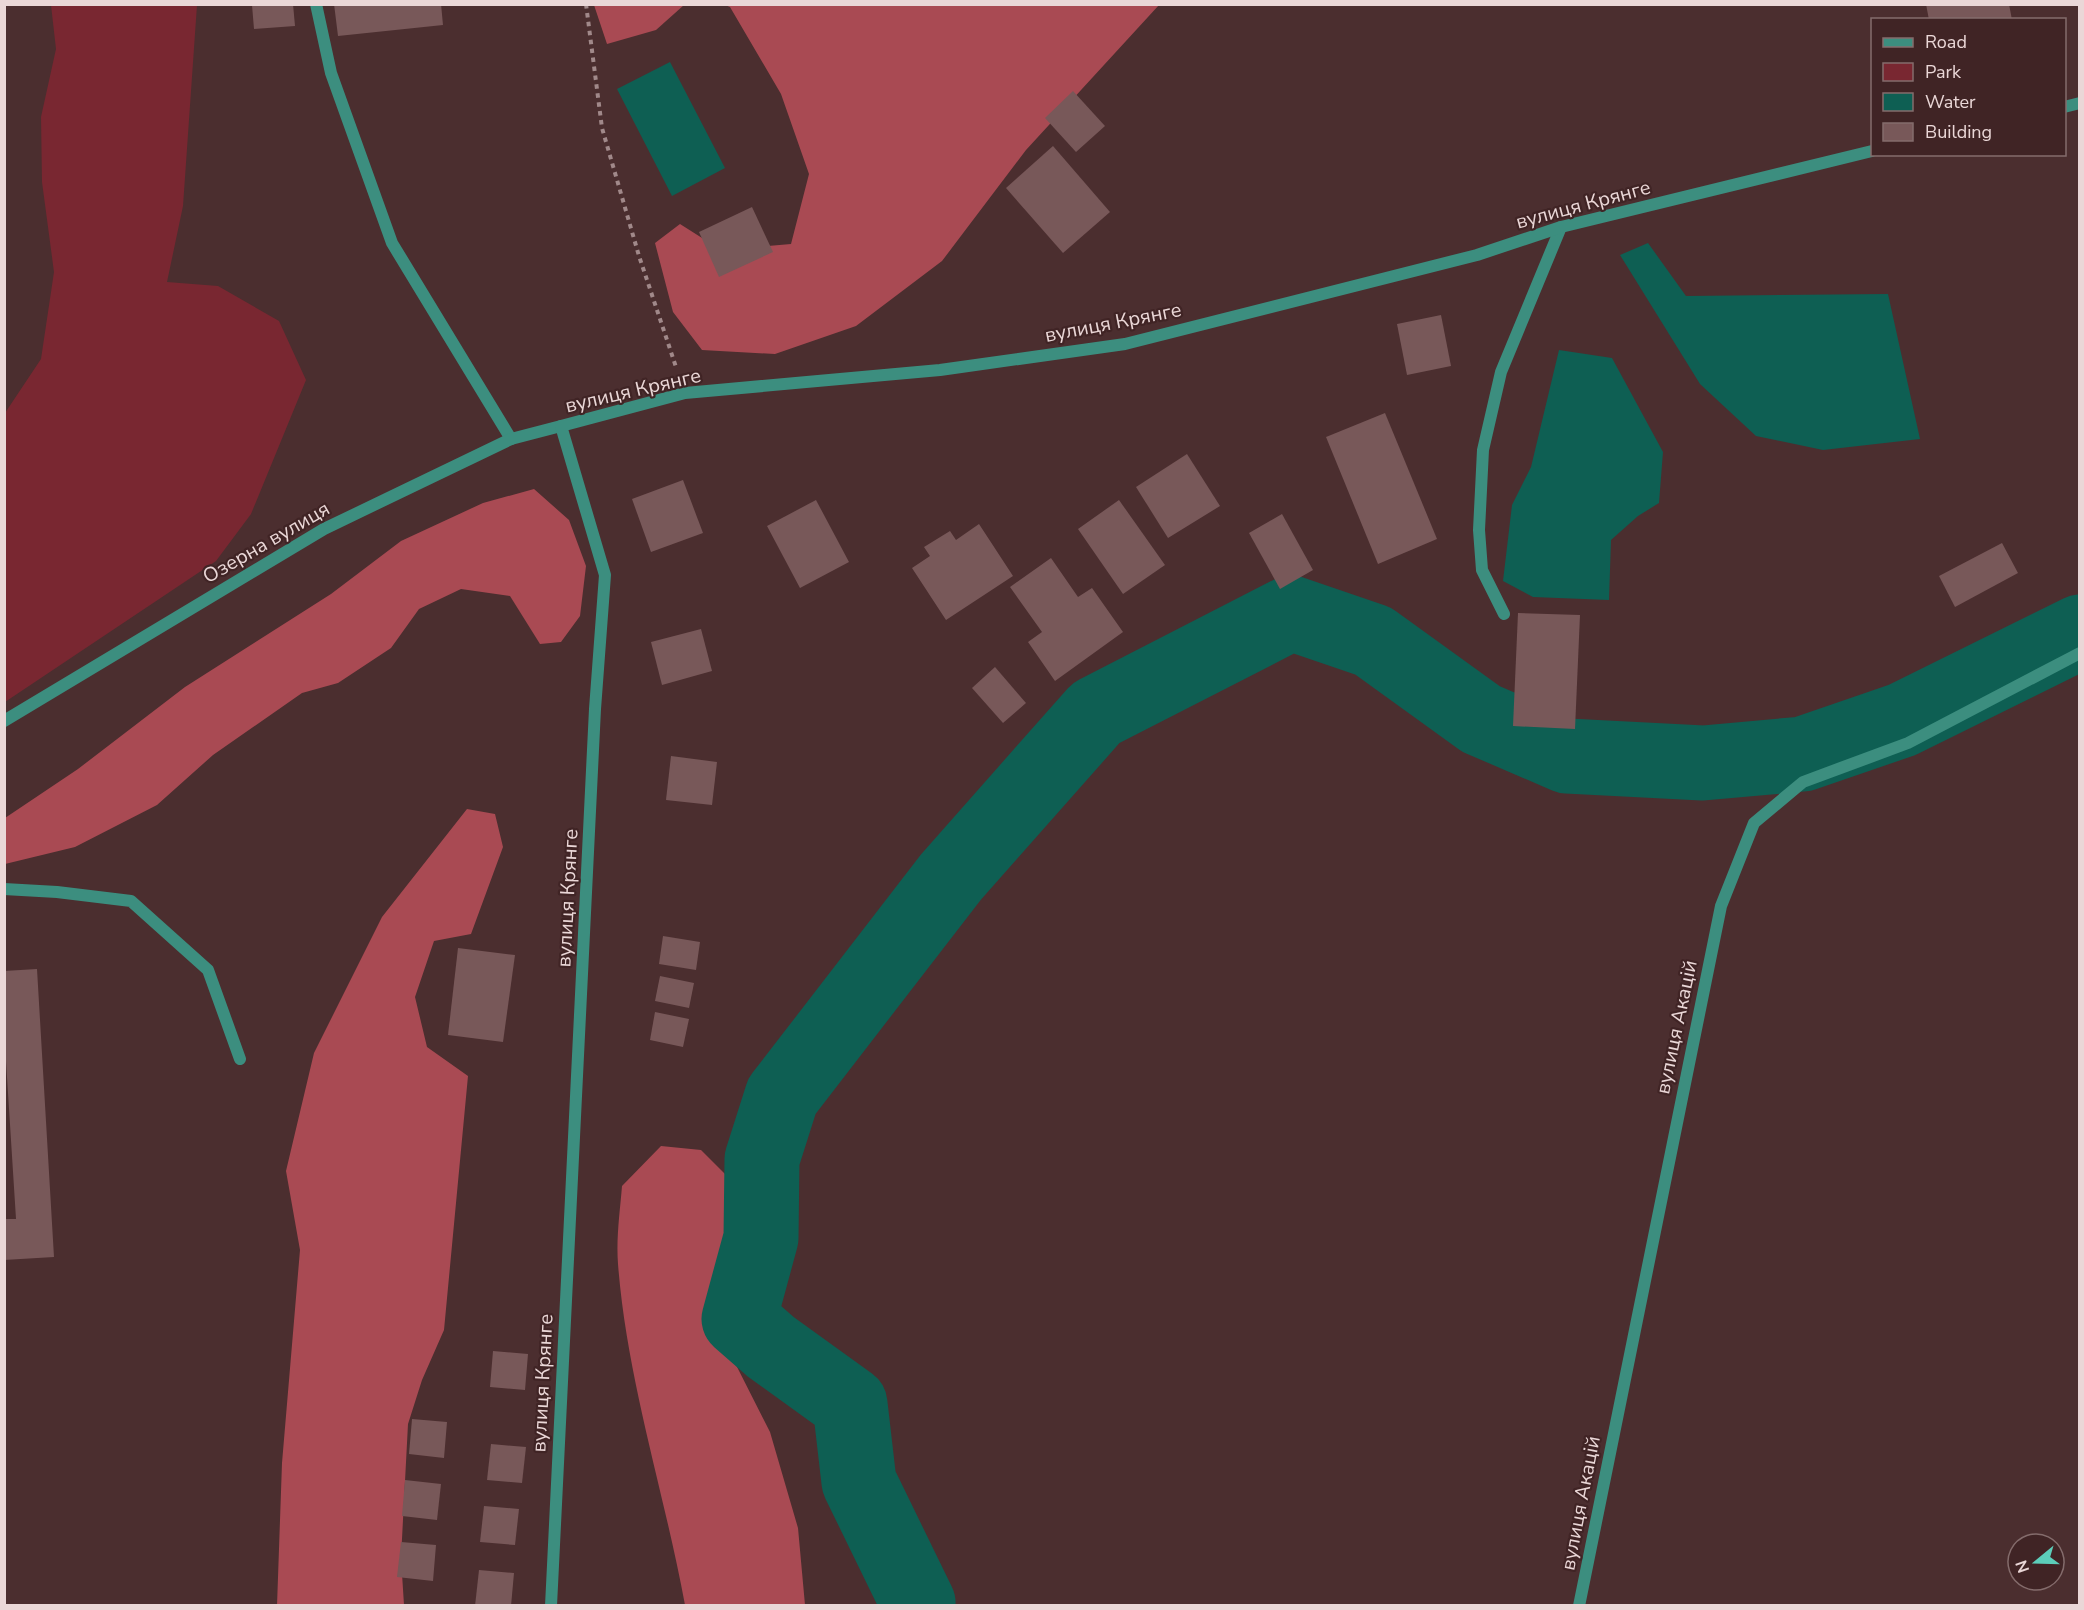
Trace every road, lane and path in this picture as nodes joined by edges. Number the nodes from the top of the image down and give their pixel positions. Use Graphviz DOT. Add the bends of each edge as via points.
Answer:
graph roads {
  1 [pos="316,4"];
  2 [pos="586,4"];
  3 [pos="1871,151"];
  4 [pos="1561,227"];
  5 [pos="685,393"];
  6 [pos="561,426"];
  7 [pos="511,439"];
  8 [pos="1504,614"];
  9 [pos="2079,653"];
  10 [pos="4,721"];
  11 [pos="4,889"];
  12 [pos="240,1059"];
  13 [pos="551,1605"];
  14 [pos="1579,1605"];
  1 -- 7 [label="street" via="331,73 392,243"];
  2 -- 5 [label="path" via="602,128"];
  3 -- 4 [label="street, вулиця Крянге"];
  4 -- 5 [label="street, вулиця Крянге" via="1477,255 1125,344 940,370"];
  4 -- 8 [label="street" via="1501,372 1483,450 1479,530 1482,570"];
  5 -- 6 [label="street, вулиця Крянге"];
  6 -- 7 [label="street, Озерна вулиця"];
  6 -- 13 [label="street, вулиця Крянге" via="606,575"];
  7 -- 10 [label="street, Озерна вулиця" via="324,529"];
  9 -- 14 [label="street, вулиця Акацій" via="1908,743 1803,782 1754,823 1721,906"];
  11 -- 12 [label="street" via="131,901 208,970"];
}
